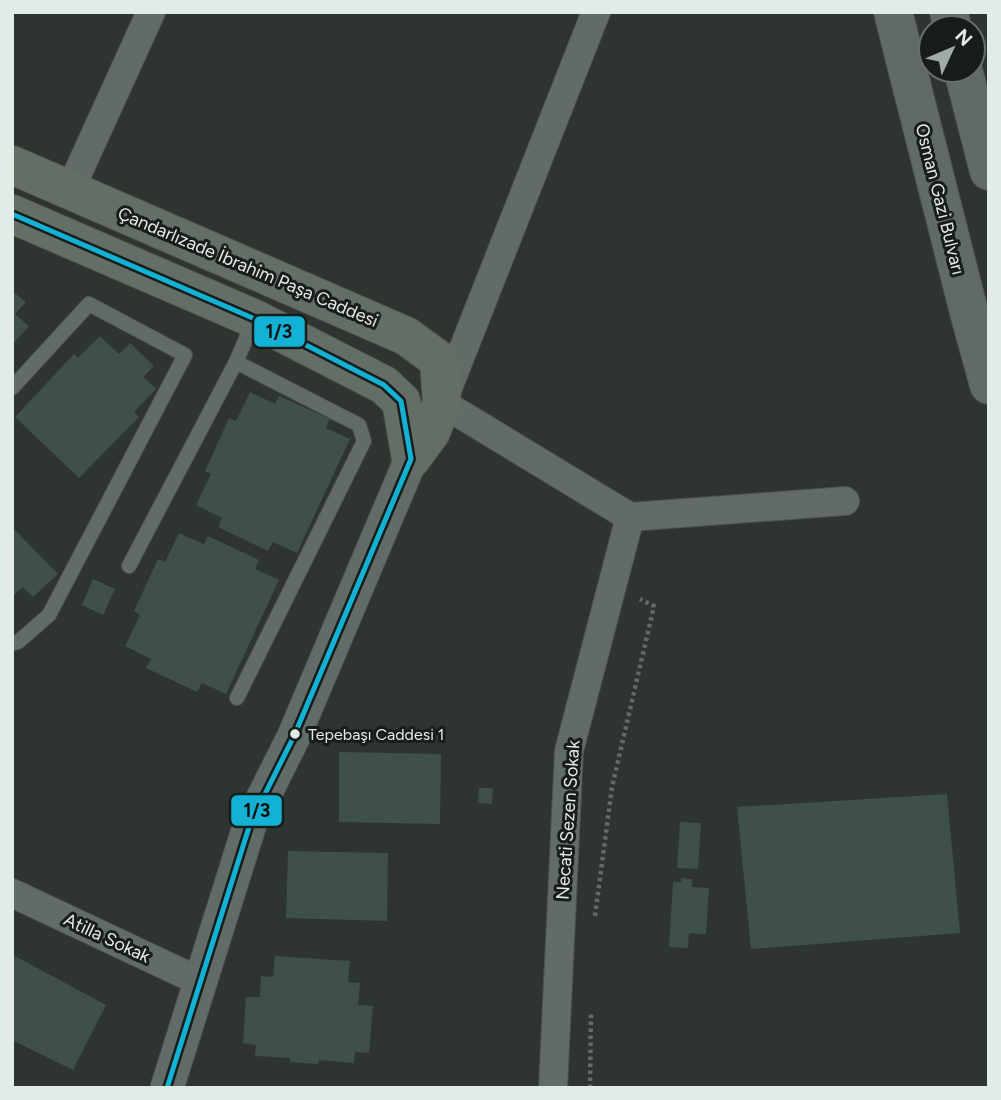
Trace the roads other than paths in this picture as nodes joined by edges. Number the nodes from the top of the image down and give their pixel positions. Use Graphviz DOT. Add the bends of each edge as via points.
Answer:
graph roads {
  1 [pos="151,12"];
  2 [pos="596,12"];
  3 [pos="893,12"];
  4 [pos="967,84"];
  5 [pos="12,165"];
  6 [pos="989,171"];
  7 [pos="70,190"];
  8 [pos="12,214"];
  9 [pos="255,319"];
  10 [pos="236,362"];
  11 [pos="989,386"];
  12 [pos="12,388"];
  13 [pos="442,403"];
  14 [pos="411,459"];
  15 [pos="845,501"];
  16 [pos="630,517"];
  17 [pos="129,566"];
  18 [pos="12,643"];
  19 [pos="237,698"];
  20 [pos="12,893"];
  21 [pos="201,982"];
  22 [pos="167,1088"];
  23 [pos="553,1088"];
  1 -- 7 [label="street"];
  2 -- 13 [label="street"];
  3 -- 11 [label="highway, Osman Gazi Bulvarı"];
  4 -- 6 [label="highway"];
  5 -- 7 [label="main road, Çandarlızade İbrahim Paşa Caddesi"];
  7 -- 13 [label="main road, Çandarlızade İbrahim Paşa Caddesi" via="406,336 439,360"];
  8 -- 9 [label="main road"];
  9 -- 10 [label="lane"];
  9 -- 14 [label="main road" via="384,384 401,401"];
  10 -- 17 [label="lane"];
  10 -- 19 [label="lane" via="359,425 364,440"];
  12 -- 18 [label="lane" via="89,304 185,355 48,615"];
  13 -- 14 [label="main road, Çandarlızade İbrahim Paşa Caddesi" via="431,432"];
  13 -- 16 [label="street"];
  14 -- 21 [label="street" via="293,736 250,824"];
  15 -- 16 [label="street"];
  16 -- 23 [label="street, Necati Sezen Sokak" via="569,751"];
  20 -- 21 [label="street, Atilla Sokak"];
  21 -- 22 [label="street"];
}
